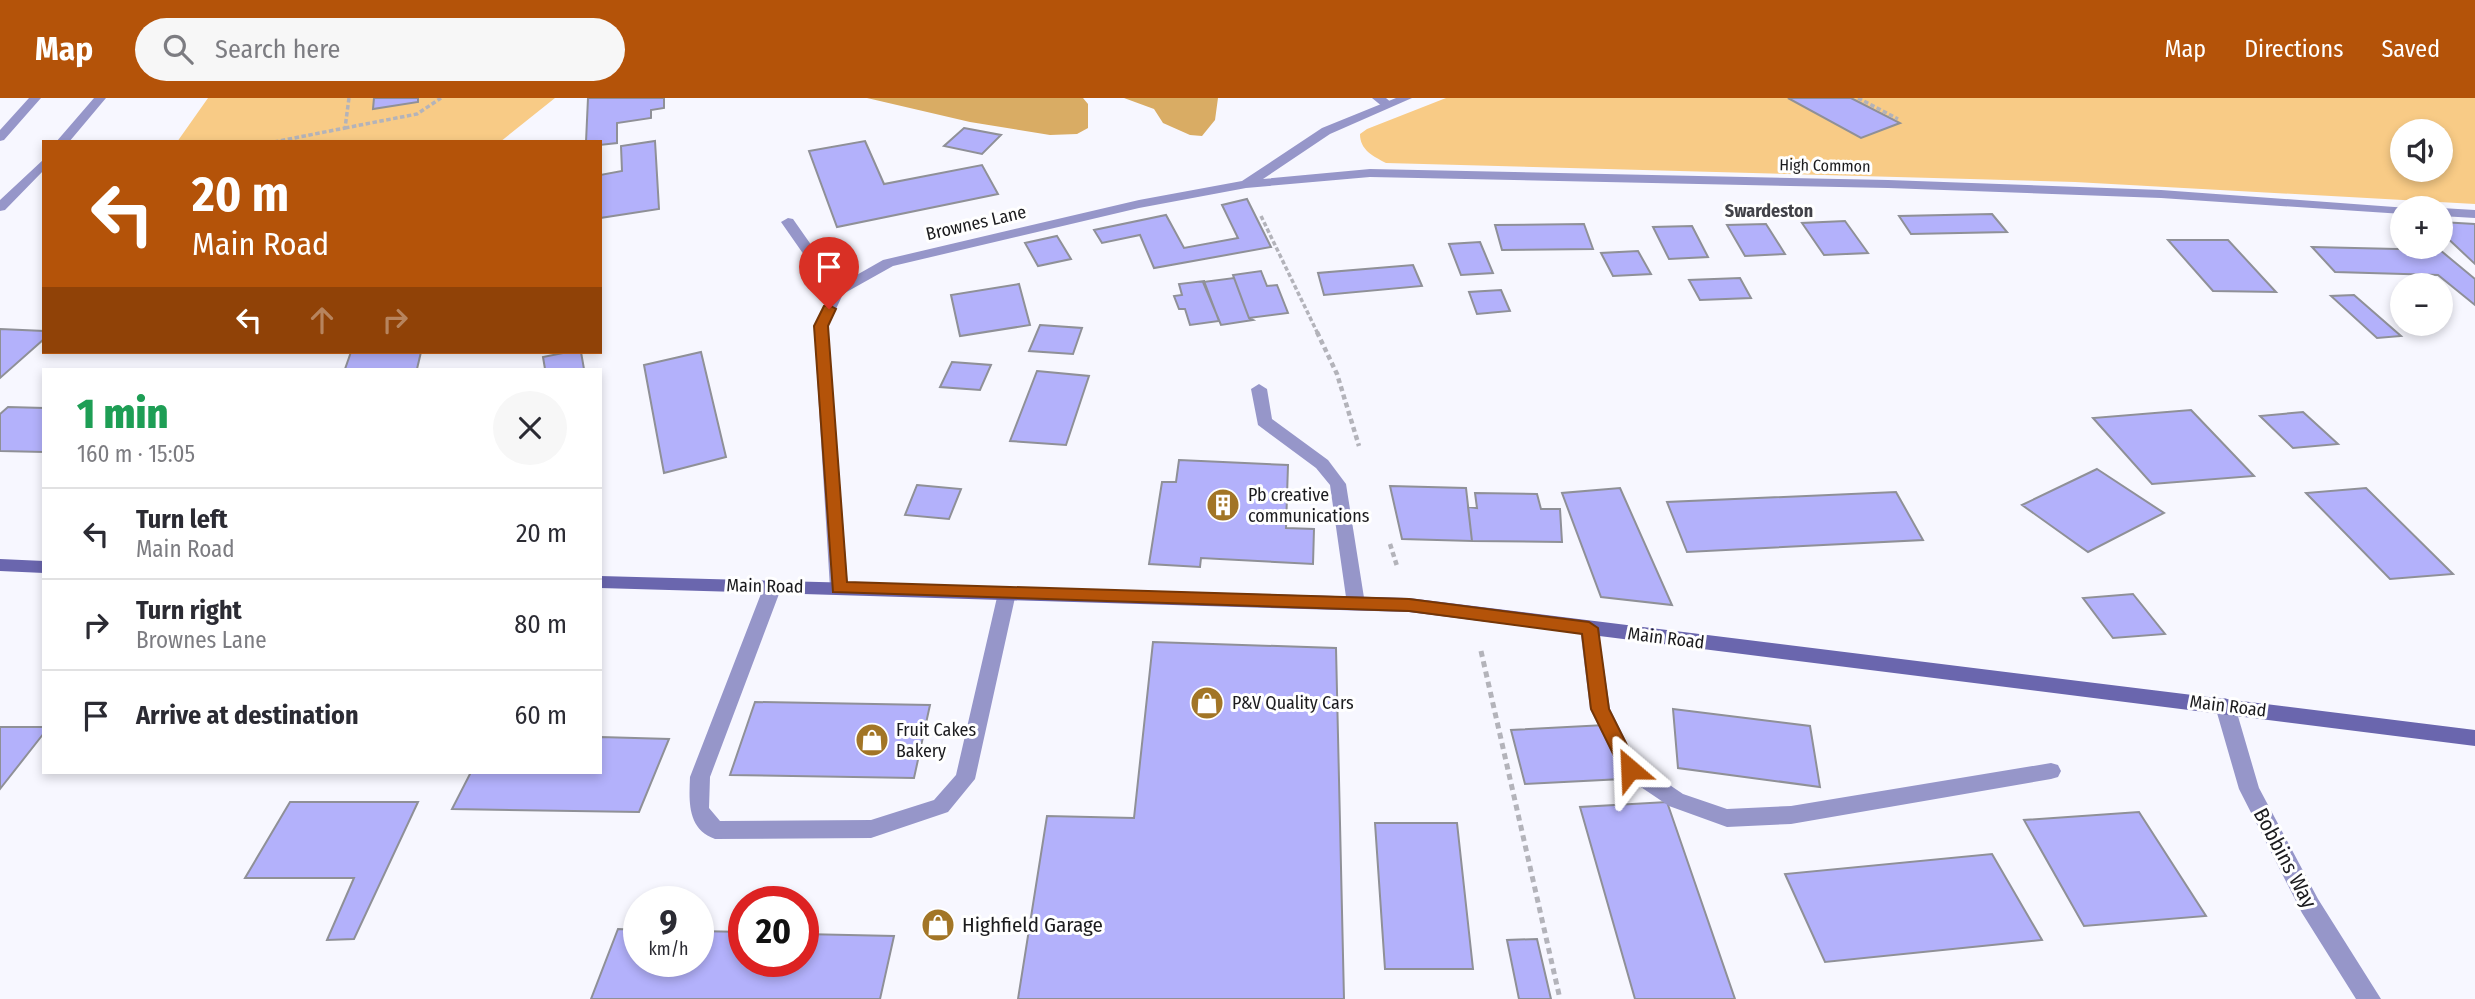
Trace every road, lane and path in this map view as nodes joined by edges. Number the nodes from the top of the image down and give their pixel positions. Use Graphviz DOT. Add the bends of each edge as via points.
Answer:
graph roads {
  1 [pos="35,98"];
  2 [pos="100,98"];
  3 [pos="349,98"];
  4 [pos="441,98"];
  5 [pos="1406,98"];
  6 [pos="1857,98"];
  7 [pos="1382,101"];
  8 [pos="1898,119"];
  9 [pos="345,128"];
  10 [pos="0,136"];
  11 [pos="64,140"];
  12 [pos="284,140"];
  13 [pos="42,165"];
  14 [pos="1246,184"];
  15 [pos="0,207"];
  16 [pos="2390,208"];
  17 [pos="2453,213"];
  18 [pos="2475,214"];
  19 [pos="788,222"];
  20 [pos="837,292"];
  21 [pos="1259,389"];
  22 [pos="1361,451"];
  23 [pos="1389,541"];
  24 [pos="0,565"];
  25 [pos="42,567"];
  26 [pos="602,582"];
  27 [pos="773,586"];
  28 [pos="839,588"];
  29 [pos="1007,593"];
  30 [pos="1356,604"];
  31 [pos="1409,605"];
  32 [pos="1472,613"];
  33 [pos="1589,628"];
  34 [pos="2225,706"];
  35 [pos="2475,738"];
  36 [pos="2051,771"];
  37 [pos="1560,999"];
  38 [pos="2368,999"];
  1 -- 10 [label="street"];
  2 -- 11 [label="street"];
  3 -- 9 [label="path"];
  4 -- 9 [label="path" via="417,114"];
  5 -- 7 [label="street, Brownes Lane"];
  6 -- 8 [label="path"];
  7 -- 14 [label="street, Brownes Lane" via="1326,131"];
  9 -- 12 [label="path"];
  13 -- 15 [label="street"];
  14 -- 16 [label="street, High Common" via="1370,173 1888,184"];
  14 -- 20 [label="street, Brownes Lane" via="1139,204 888,263"];
  14 -- 22 [label="path" via="1337,374"];
  17 -- 18 [label="street"];
  19 -- 20 [label="street"];
  20 -- 28 [label="street" via="821,326"];
  21 -- 30 [label="street" via="1264,421 1322,464 1338,484"];
  23 -- 31 [label="path"];
  24 -- 25 [label="main road"];
  26 -- 27 [label="main road, Main Road"];
  27 -- 28 [label="main road, Main Road"];
  27 -- 29 [label="street" via="699,777 699,810 715,830 872,829 941,807 965,779"];
  28 -- 29 [label="main road, Main Road"];
  29 -- 30 [label="main road, Main Road"];
  30 -- 31 [label="main road, Main Road"];
  31 -- 32 [label="main road, Main Road"];
  32 -- 33 [label="main road, Main Road"];
  32 -- 37 [label="path"];
  33 -- 34 [label="main road, Main Road"];
  33 -- 36 [label="street" via="1600,709 1630,769 1676,800 1727,818 1791,815"];
  34 -- 35 [label="main road, Main Road"];
  34 -- 38 [label="street, Bobbins Way" via="2249,789 2310,906"];
}
